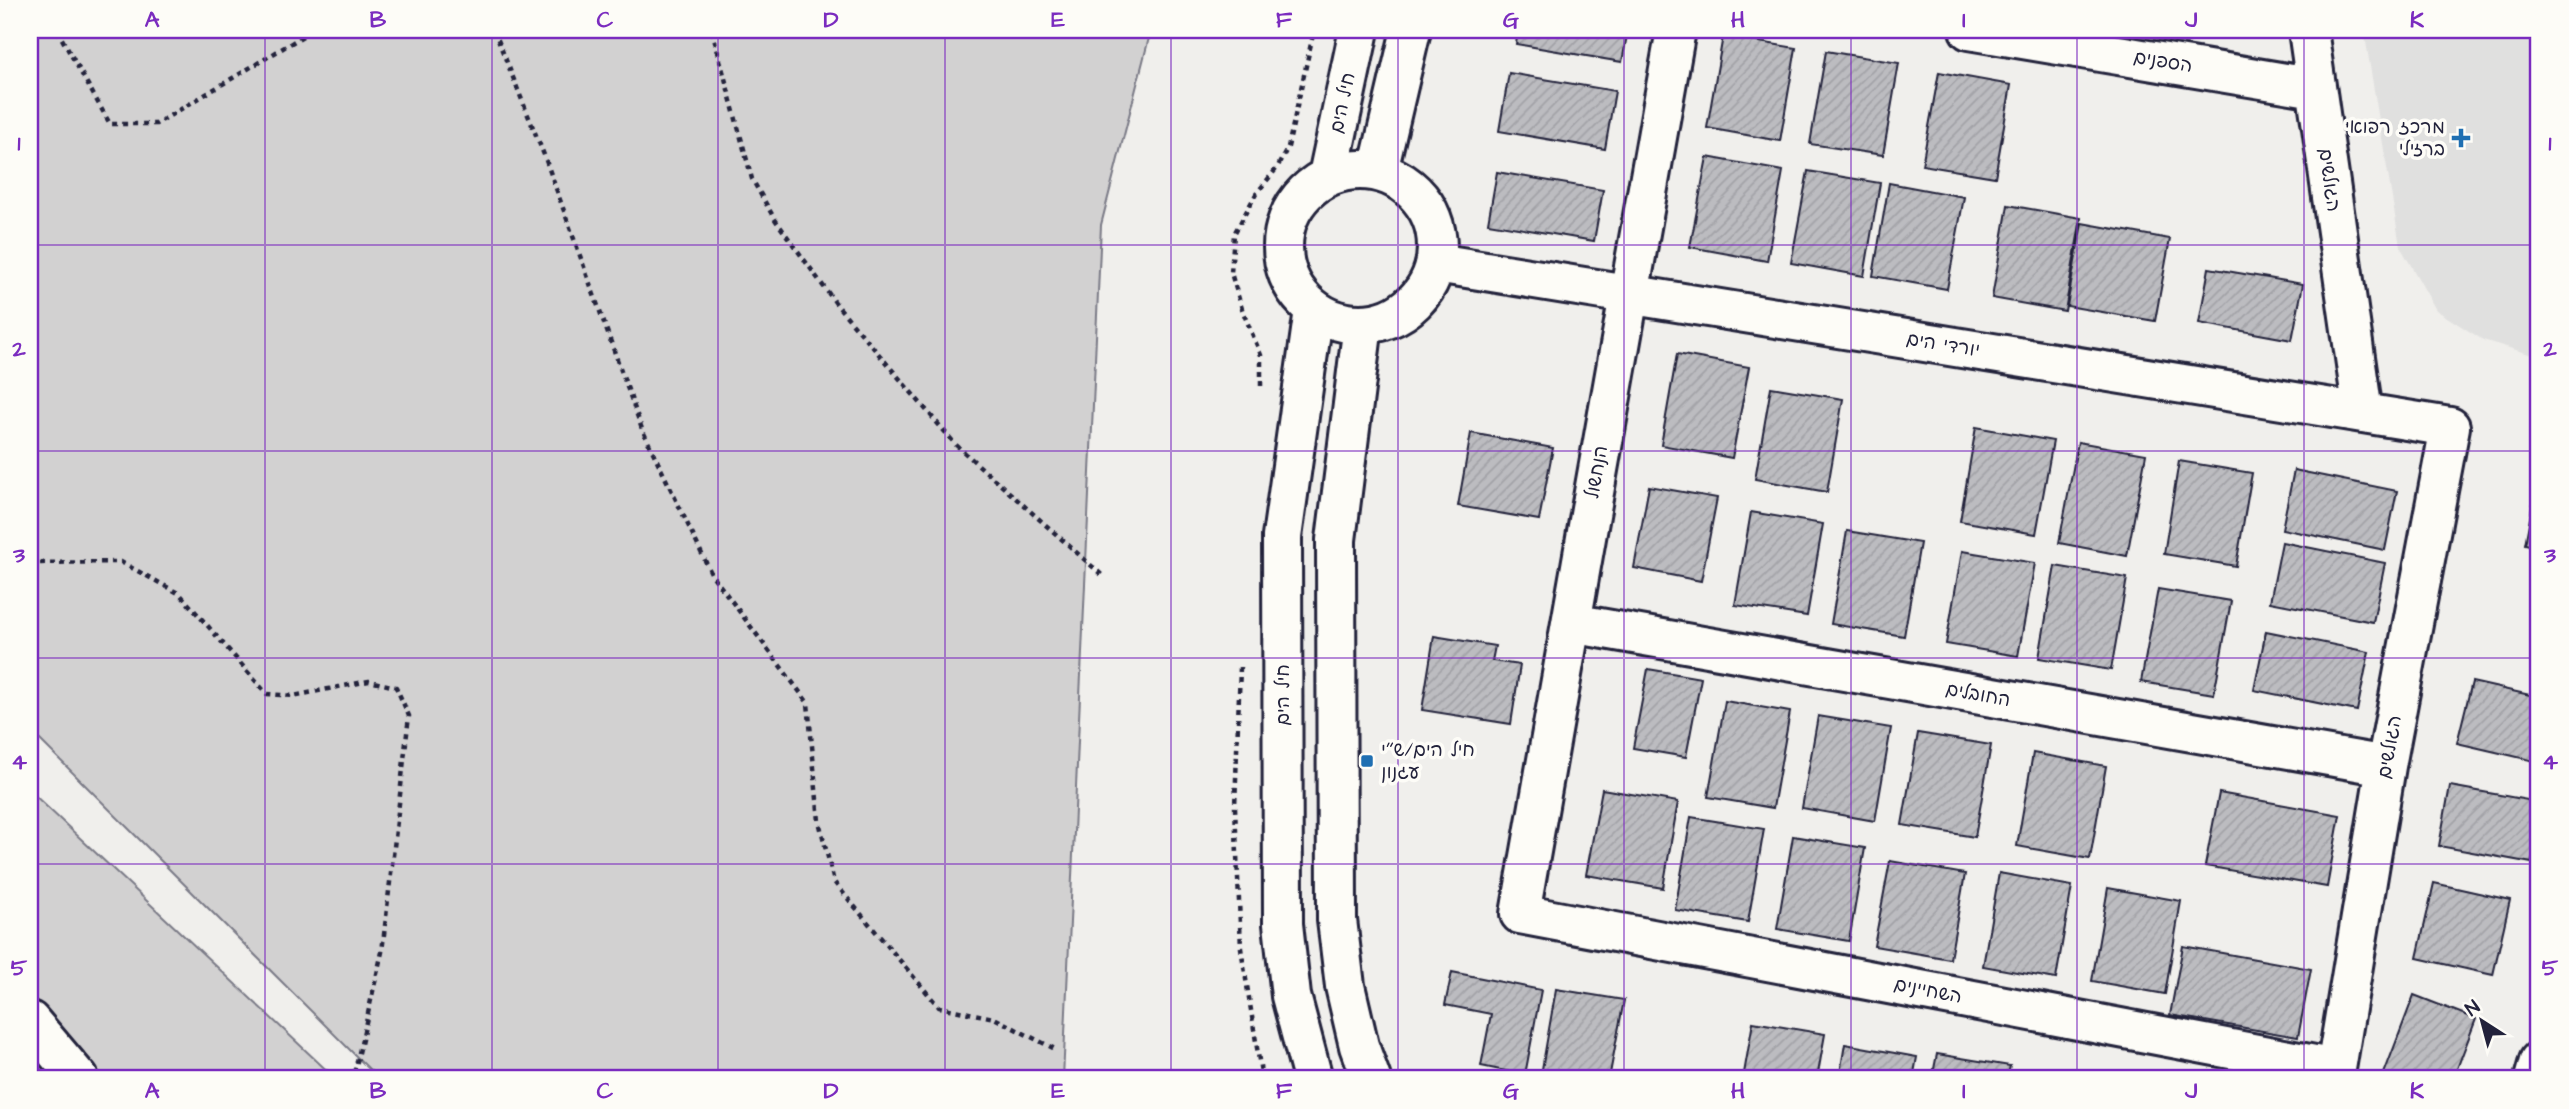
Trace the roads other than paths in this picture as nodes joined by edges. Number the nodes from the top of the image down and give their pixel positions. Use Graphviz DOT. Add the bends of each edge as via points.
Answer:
graph roads {
  1 [pos="1359,30"];
  2 [pos="1411,30"];
  3 [pos="1676,30"];
  4 [pos="1969,30"];
  5 [pos="2308,30"];
  6 [pos="2316,88"];
  7 [pos="1378,171"];
  8 [pos="1328,176"];
  9 [pos="1436,263"];
  10 [pos="1629,294"];
  11 [pos="1314,310"];
  12 [pos="1363,324"];
  13 [pos="2363,413"];
  14 [pos="2450,428"];
  15 [pos="1571,623"];
  16 [pos="2386,766"];
  17 [pos="1520,914"];
  18 [pos="30,1021"];
  19 [pos="2539,1061"];
  20 [pos="2336,1069"];
  21 [pos="79,1079"];
  22 [pos="1313,1079"];
  23 [pos="1371,1079"];
  24 [pos="2534,1079"];
  1 -- 8 [label="street, חיל הים"];
  2 -- 7 [label="street"];
  3 -- 10 [label="street, הנחשול"];
  4 -- 6 [label="street, הספנים"];
  5 -- 6 [label="street, הגולשים"];
  6 -- 13 [label="street, הגולשים"];
  7 -- 8 [label="street"];
  7 -- 9 [label="street" via="1419,195 1432,216"];
  8 -- 11 [label="street" via="1306,192 1290,213 1283,239 1285,266 1296,290"];
  9 -- 10 [label="street, יורדי הים"];
  9 -- 12 [label="street" via="1426,287 1409,306 1388,319"];
  10 -- 13 [label="street, יורדי הים"];
  10 -- 15 [label="street, הנחשול"];
  11 -- 12 [label="street" via="1329,318"];
  11 -- 22 [label="street, חיל הים" via="1282,537 1283,924 1291,996"];
  12 -- 23 [label="street" via="1336,540 1337,906 1345,986"];
  13 -- 14 [label="street, יורדי הים"];
  14 -- 16 [label="street, הגולשים"];
  15 -- 16 [label="street, החובלים"];
  15 -- 17 [label="street, הנחשול"];
  16 -- 20 [label="street, הגולשים"];
  17 -- 20 [label="street, השחיינים"];
  18 -- 21 [label="street"];
  19 -- 24 [label="street"];
}
